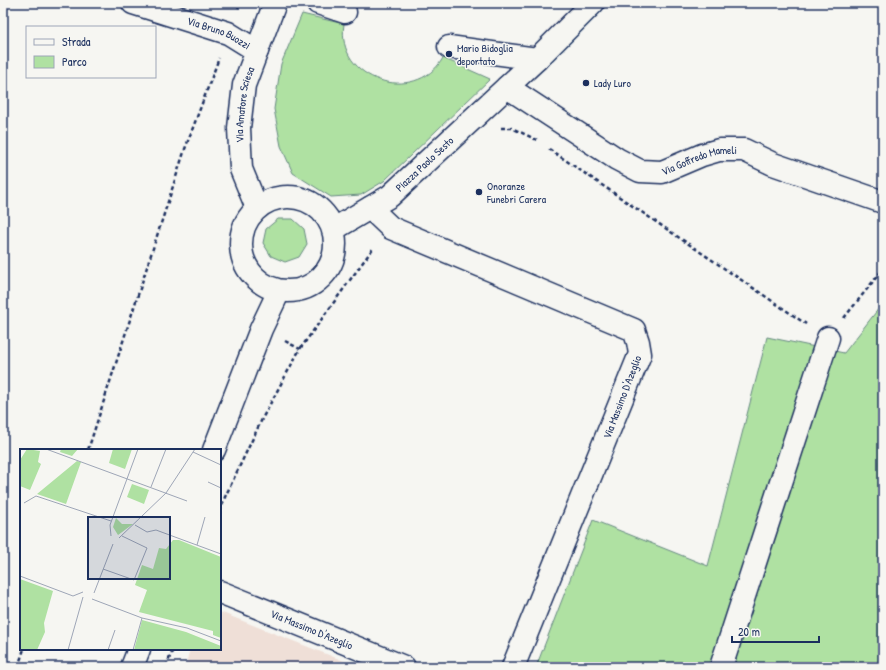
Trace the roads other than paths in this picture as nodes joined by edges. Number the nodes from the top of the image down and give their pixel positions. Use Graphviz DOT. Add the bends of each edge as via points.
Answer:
graph roads {
  1 [pos="133,3"];
  2 [pos="275,3"];
  3 [pos="318,3"];
  4 [pos="593,3"];
  5 [pos="345,12"];
  6 [pos="449,47"];
  7 [pos="257,51"];
  8 [pos="537,59"];
  9 [pos="507,87"];
  10 [pos="883,202"];
  11 [pos="257,208"];
  12 [pos="370,208"];
  13 [pos="334,229"];
  14 [pos="279,291"];
  15 [pos="828,338"];
  16 [pos="214,449"];
  17 [pos="221,592"];
  18 [pos="139,650"];
  19 [pos="132,667"];
  20 [pos="404,667"];
  21 [pos="513,667"];
  22 [pos="721,667"];
  1 -- 7 [label="street, Via Bruno Buozzi" via="228,33"];
  2 -- 7 [label="street, Via Amatore Sciesa"];
  3 -- 5 [label="street"];
  4 -- 8 [label="street, Piazza Paolo Sesto"];
  6 -- 8 [label="street"];
  7 -- 11 [label="street, Via Amatore Sciesa" via="244,85 239,128 241,169"];
  8 -- 9 [label="street, Piazza Paolo Sesto"];
  9 -- 10 [label="street, Via Goffredo Mameli" via="617,159 640,171 662,172 719,150 744,150 773,164"];
  9 -- 12 [label="street, Piazza Paolo Sesto" via="390,196"];
  11 -- 13 [label="street" via="267,201 283,197 303,199 318,207"];
  11 -- 14 [label="street" via="246,221 242,234 242,255 248,270 256,280 270,289"];
  12 -- 13 [label="street, Piazza Paolo Sesto"];
  12 -- 21 [label="street, Via Massimo D'Azeglio" via="391,228 634,330 638,342 640,354"];
  13 -- 14 [label="street" via="334,258 321,278 306,289"];
  14 -- 16 [label="street" via="261,329"];
  15 -- 22 [label="street"];
  17 -- 20 [label="street, Via Massimo D'Azeglio"];
  18 -- 19 [label="street"];
}
